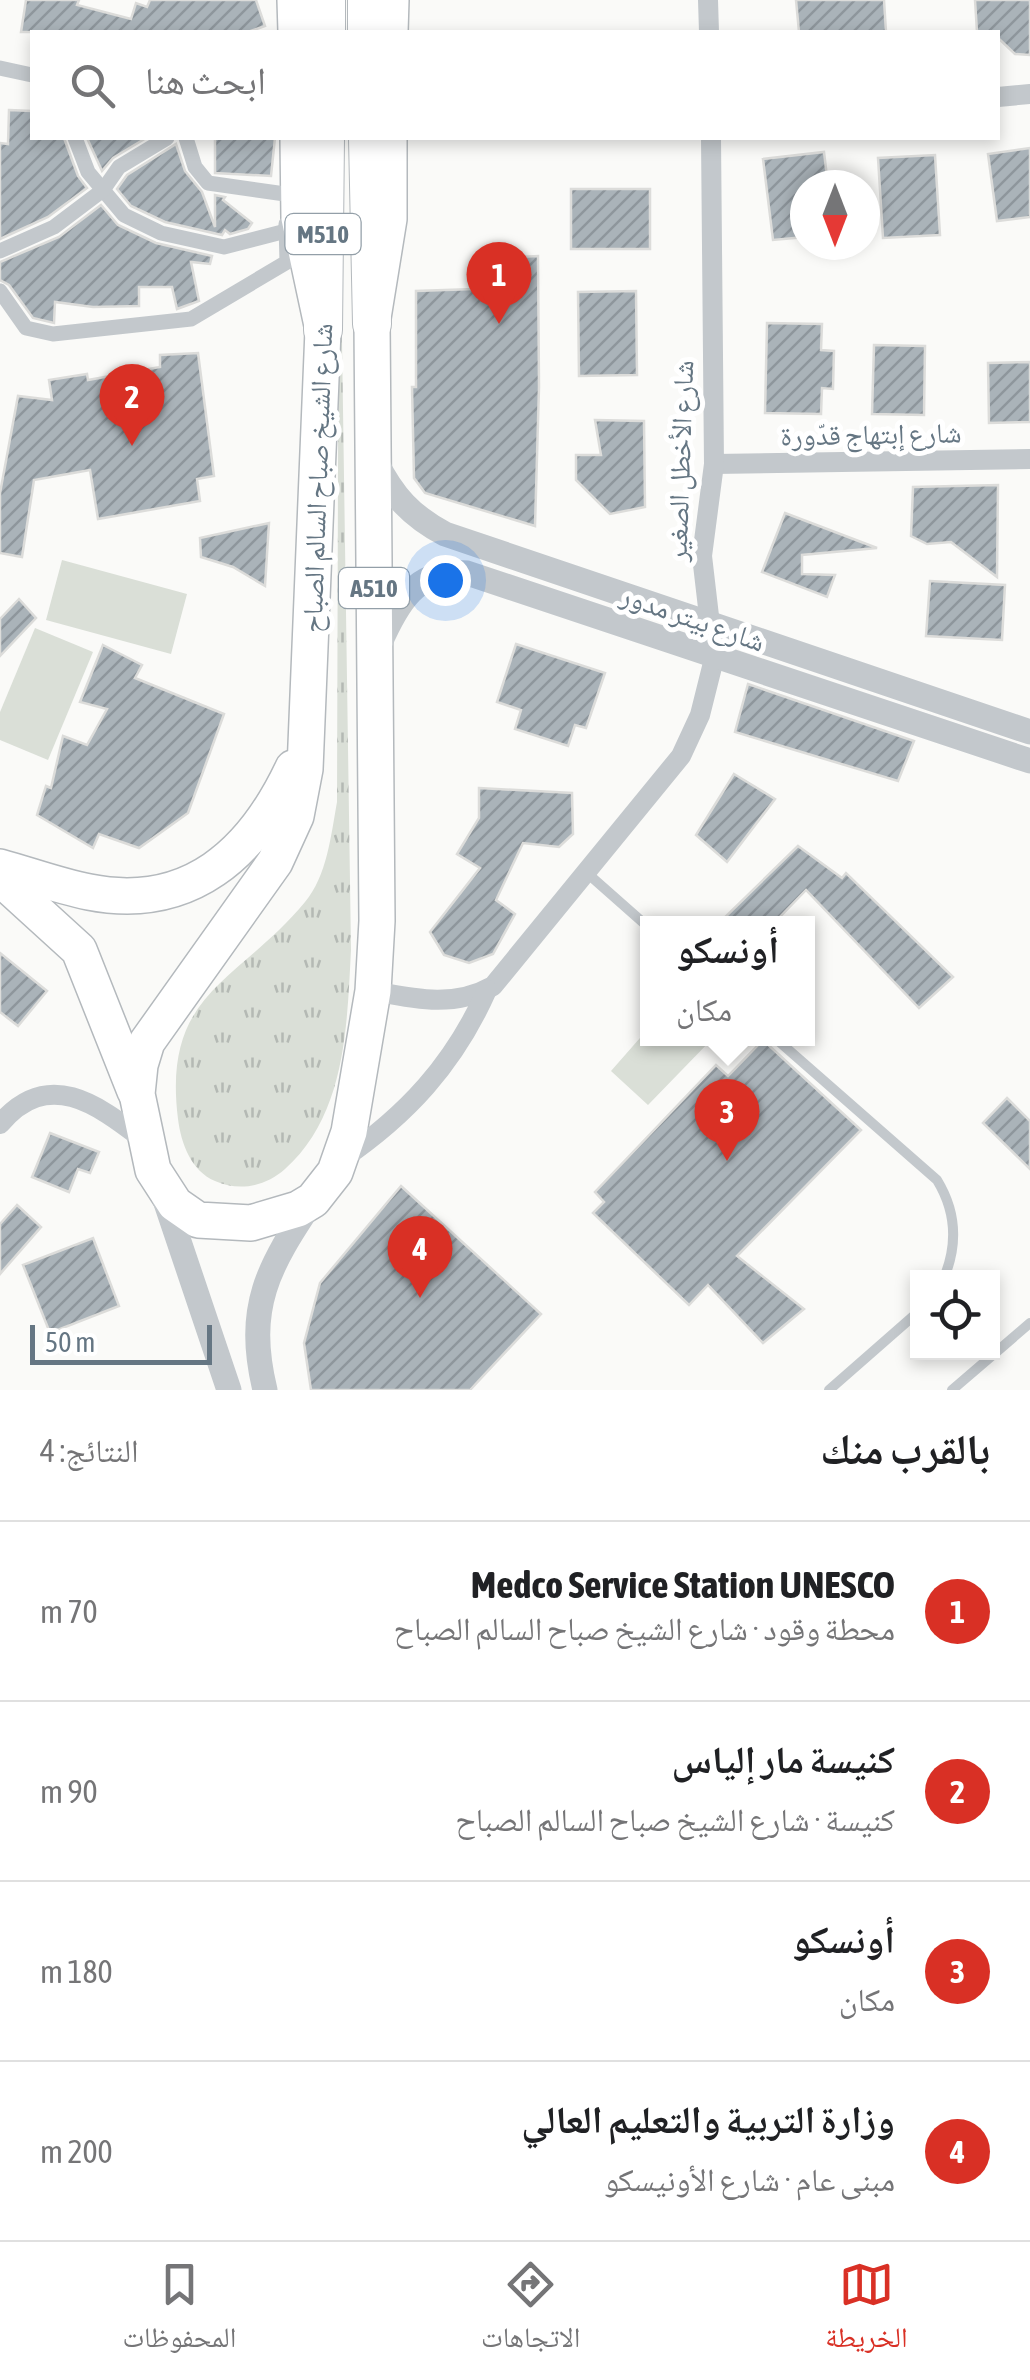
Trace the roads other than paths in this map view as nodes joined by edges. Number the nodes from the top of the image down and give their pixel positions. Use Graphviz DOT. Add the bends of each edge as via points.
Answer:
graph roads {
  1 [pos="295,0"];
  2 [pos="326,0"];
  3 [pos="367,0"];
  4 [pos="390,0"];
  5 [pos="708,0"];
  6 [pos="296,30"];
  7 [pos="326,30"];
  8 [pos="367,30"];
  9 [pos="390,30"];
  10 [pos="709,30"];
  11 [pos="0,68"];
  12 [pos="30,75"];
  13 [pos="1030,94"];
  14 [pos="1000,97"];
  15 [pos="76,140"];
  16 [pos="165,140"];
  17 [pos="187,140"];
  18 [pos="285,140"];
  19 [pos="298,140"];
  20 [pos="324,140"];
  21 [pos="368,140"];
  22 [pos="389,140"];
  23 [pos="711,140"];
  24 [pos="103,190"];
  25 [pos="286,194"];
  26 [pos="286,231"];
  27 [pos="0,251"];
  28 [pos="0,292"];
  29 [pos="372,324"];
  30 [pos="323,330"];
  31 [pos="374,457"];
  32 [pos="1030,459"];
  33 [pos="714,464"];
  34 [pos="713,623"];
  35 [pos="374,655"];
  36 [pos="714,659"];
  37 [pos="824,661"];
  38 [pos="818,692"];
  39 [pos="1030,732"];
  40 [pos="308,736"];
  41 [pos="1030,761"];
  42 [pos="0,867"];
  43 [pos="586,873"];
  44 [pos="0,878"];
  45 [pos="640,920"];
  46 [pos="487,990"];
  47 [pos="373,991"];
  48 [pos="785,1046"];
  49 [pos="136,1094"];
  50 [pos="2,1122"];
  51 [pos="341,1160"];
  52 [pos="153,1165"];
  53 [pos="313,1200"];
  54 [pos="946,1270"];
  55 [pos="910,1319"];
  56 [pos="1030,1323"];
  57 [pos="225,1390"];
  58 [pos="266,1390"];
  59 [pos="829,1390"];
  60 [pos="952,1390"];
  1 -- 6 [label="highway"];
  2 -- 7 [label="highway"];
  3 -- 8 [label="highway"];
  4 -- 9 [label="highway"];
  5 -- 10 [label="street"];
  11 -- 12 [label="street"];
  13 -- 14 [label="street"];
  15 -- 24 [label="street"];
  16 -- 24 [label="street" via="119,167"];
  17 -- 25 [label="street" via="208,184"];
  18 -- 25 [label="street"];
  19 -- 30 [label="highway" via="299,218"];
  20 -- 30 [label="highway, شارع الشيخ صباح السالم الصباح / M510"];
  21 -- 29 [label="highway, شارع الشيخ صباح السالم الصباح / M510"];
  22 -- 29 [label="highway" via="389,219"];
  23 -- 33 [label="street, شارع الأخطل الصغير"];
  24 -- 26 [label="street" via="124,215 208,244 224,247"];
  24 -- 27 [label="street" via="54,226"];
  25 -- 26 [label="street"];
  26 -- 28 [label="street" via="287,262 191,319 52,334 26,328"];
  29 -- 31 [label="highway, شارع الشيخ صباح السالم الصباح / A510"];
  30 -- 40 [label="highway, شارع الشيخ صباح السالم الصباح / A510"];
  31 -- 34 [label="street, شارع بيتر مدور" via="396,498 445,534"];
  31 -- 35 [label="highway, شارع الشيخ صباح السالم الصباح / A510"];
  32 -- 33 [label="street, شارع إبتهاج قدّورة"];
  33 -- 34 [label="street, شارع الأخطل الصغير" via="702,556"];
  34 -- 36 [label="street, شارع الأخطل الصغير"];
  34 -- 37 [label="street, شارع بيتر مدور"];
  35 -- 36 [label="street, شارع بيتر مدور" via="408,592 431,574 457,572"];
  35 -- 47 [label="highway, شارع الشيخ صباح السالم الصباح / A510"];
  36 -- 38 [label="street, شارع بيتر مدور"];
  36 -- 43 [label="street, شارع الأخطل الصغير" via="681,756"];
  37 -- 38 [label="street"];
  37 -- 39 [label="street, شارع بيتر مدور"];
  38 -- 41 [label="street, شارع بيتر مدور"];
  40 -- 42 [label="highway" via="263,824 225,864 187,884 110,895"];
  40 -- 49 [label="highway, شارع الشيخ صباح السالم الصباح / A510" via="296,816 250,902 147,1042"];
  43 -- 45 [label="lane"];
  43 -- 46 [label="street, شارع الأخطل الصغير"];
  44 -- 49 [label="highway" via="79,950"];
  46 -- 47 [label="street" via="435,1001"];
  46 -- 51 [label="street, شارع الأخطل الصغير" via="439,1074 395,1122"];
  47 -- 51 [label="highway, A510"];
  48 -- 54 [label="lane" via="937,1180 954,1239"];
  49 -- 52 [label="highway, A510"];
  50 -- 52 [label="street" via="25,1103 67,1095 95,1103"];
  51 -- 53 [label="highway, A510"];
  52 -- 53 [label="highway" via="184,1213 216,1224 269,1220"];
  52 -- 57 [label="street"];
  53 -- 58 [label="street" via="258,1300"];
  55 -- 59 [label="lane"];
  56 -- 60 [label="lane"];
}
